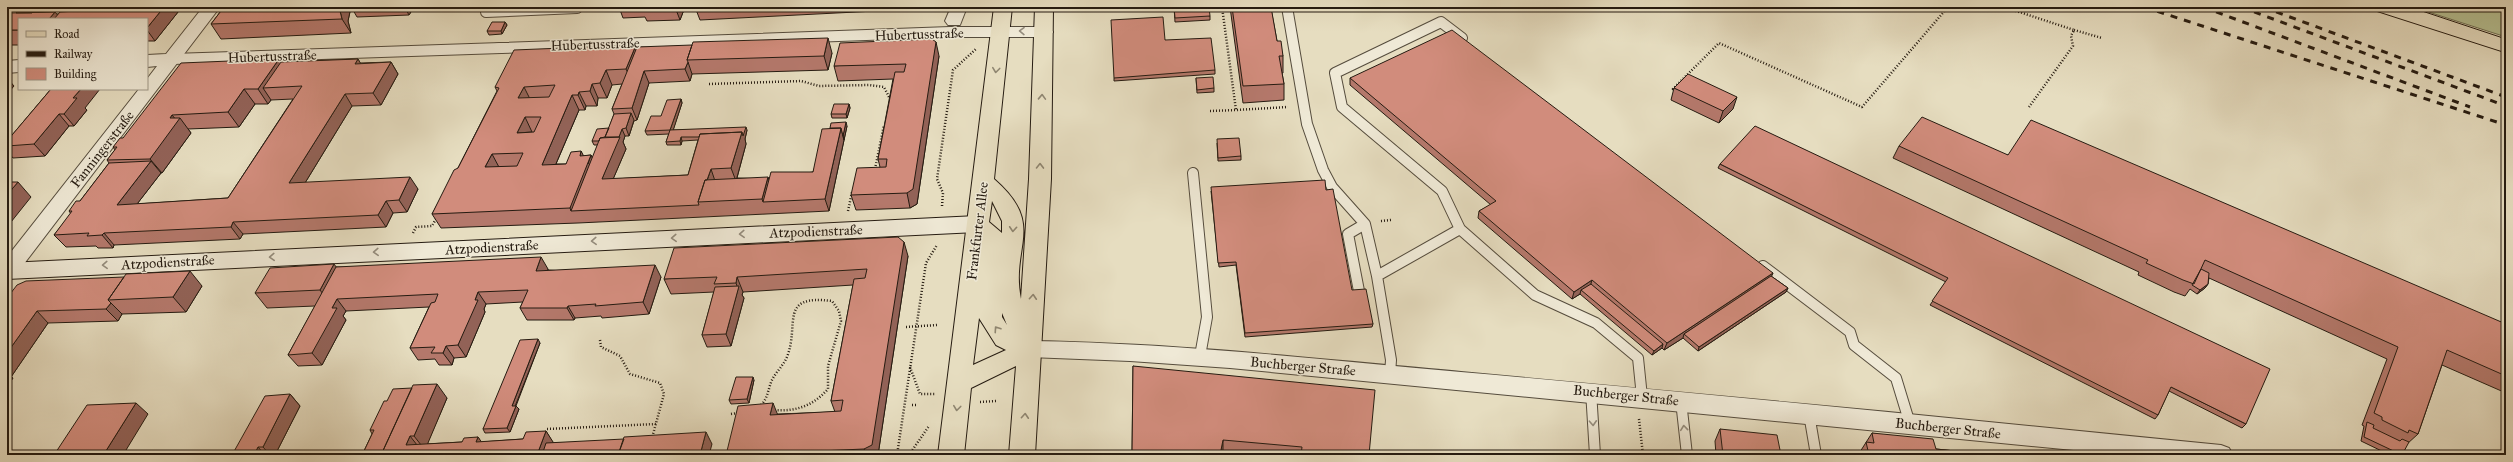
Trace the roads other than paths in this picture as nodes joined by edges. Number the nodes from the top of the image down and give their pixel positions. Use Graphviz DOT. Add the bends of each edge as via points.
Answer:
graph roads {
  1 [pos="212,7"];
  2 [pos="1003,7"];
  3 [pos="1044,7"];
  4 [pos="1287,7"];
  5 [pos="577,8"];
  6 [pos="486,12"];
  7 [pos="1001,31"];
  8 [pos="1044,32"];
  9 [pos="1472,46"];
  10 [pos="501,48"];
  11 [pos="172,59"];
  12 [pos="148,61"];
  13 [pos="7,66"];
  14 [pos="18,66"];
  15 [pos="148,90"];
  16 [pos="148,90"];
  17 [pos="1193,173"];
  18 [pos="983,182"];
  19 [pos="977,224"];
  20 [pos="1365,224"];
  21 [pos="1460,230"];
  22 [pos="1755,261"];
  23 [pos="7,271"];
  24 [pos="1377,276"];
  25 [pos="1359,291"];
  26 [pos="1029,350"];
  27 [pos="1200,356"];
  28 [pos="1390,374"];
  29 [pos="959,383"];
  30 [pos="1591,392"];
  31 [pos="1640,397"];
  32 [pos="1681,401"];
  33 [pos="1809,414"];
  34 [pos="1910,424"];
  35 [pos="951,455"];
  36 [pos="1022,455"];
  37 [pos="1595,455"];
  38 [pos="1687,455"];
  39 [pos="1816,455"];
  40 [pos="2221,455"];
  1 -- 11 [label="street, Fanningerstraße"];
  2 -- 7 [label="main road, Frankfurter Allee"];
  3 -- 8 [label="main road"];
  4 -- 20 [label="lane" via="1307,124 1323,170 1332,187"];
  5 -- 6 [label="lane"];
  8 -- 7 [label="street, Hubertusstraße, one-way"];
  7 -- 10 [label="street, Hubertusstraße"];
  7 -- 18 [label="main road, Frankfurter Allee, one-way"];
  26 -- 8 [label="main road, one-way" via="1040,183"];
  9 -- 21 [label="lane" via="1441,22 1335,74 1342,106 1442,191"];
  10 -- 11 [label="lane, Hubertusstraße"];
  11 -- 12 [label="street, Hubertusstraße"];
  11 -- 15 [label="street, Fanningerstraße"];
  13 -- 14 [label="street"];
  16 -- 23 [label="street, Fanningerstraße"];
  17 -- 27 [label="lane" via="1207,317"];
  18 -- 19 [label="main road, Frankfurter Allee"];
  18 -- 26 [label="main road, one-way" via="1000,194 1011,209 1014,221 1008,294"];
  19 -- 23 [label="street, Atzpodienstraße, one-way"];
  26 -- 19 [label="main road, one-way" via="1004,339 990,318 996,240"];
  19 -- 29 [label="main road, Frankfurter Allee"];
  20 -- 24 [label="lane"];
  20 -- 25 [label="lane" via="1348,234"];
  21 -- 24 [label="lane"];
  21 -- 31 [label="lane" via="1535,295 1596,323 1638,358"];
  22 -- 34 [label="lane" via="1850,332 1854,346 1896,378"];
  24 -- 28 [label="lane" via="1391,360"];
  26 -- 27 [label="street, Buchberger Straße" via="1102,350"];
  26 -- 29 [label="main road"];
  36 -- 26 [label="main road, one-way"];
  27 -- 28 [label="street, Buchberger Straße"];
  28 -- 30 [label="street, Buchberger Straße"];
  29 -- 35 [label="main road, Frankfurter Allee, one-way"];
  30 -- 31 [label="street, Buchberger Straße"];
  30 -- 37 [label="lane, one-way"];
  31 -- 32 [label="street, Buchberger Straße"];
  32 -- 33 [label="street, Buchberger Straße"];
  38 -- 32 [label="lane, one-way"];
  33 -- 34 [label="street, Buchberger Straße"];
  33 -- 39 [label="lane"];
  34 -- 40 [label="street, Buchberger Straße"];
}
